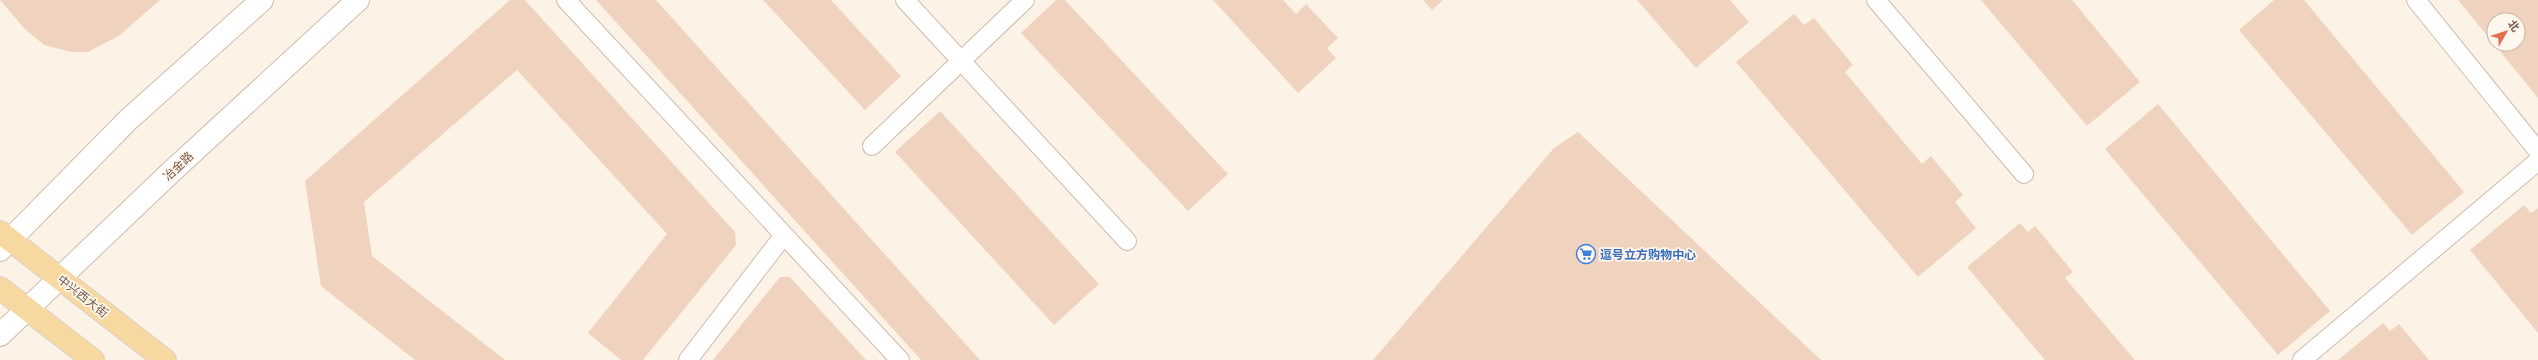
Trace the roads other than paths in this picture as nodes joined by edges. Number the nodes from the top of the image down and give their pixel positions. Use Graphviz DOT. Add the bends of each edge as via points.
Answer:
graph roads {
  1 [pos="262,0"];
  2 [pos="358,0"];
  3 [pos="566,0"];
  4 [pos="906,0"];
  5 [pos="1026,0"];
  6 [pos="1876,0"];
  7 [pos="2416,0"];
  8 [pos="961,61"];
  9 [pos="872,146"];
  10 [pos="2538,151"];
  11 [pos="2538,161"];
  12 [pos="2024,174"];
  13 [pos="784,235"];
  14 [pos="3,240"];
  15 [pos="1127,241"];
  16 [pos="60,278"];
  17 [pos="0,288"];
  18 [pos="27,309"];
  19 [pos="0,335"];
  20 [pos="93,360"];
  21 [pos="166,360"];
  22 [pos="688,360"];
  23 [pos="900,360"];
  24 [pos="2302,360"];
  1 -- 14 [label="street" via="128,120"];
  2 -- 16 [label="street, 冶金路"];
  3 -- 13 [label="lane"];
  4 -- 8 [label="lane"];
  5 -- 8 [label="lane"];
  6 -- 12 [label="lane"];
  7 -- 10 [label="lane"];
  8 -- 9 [label="lane"];
  8 -- 15 [label="lane"];
  11 -- 24 [label="lane"];
  13 -- 22 [label="lane"];
  13 -- 23 [label="lane"];
  14 -- 16 [label="main road, 中兴西大街"];
  16 -- 18 [label="street, 冶金路"];
  16 -- 21 [label="main road, 中兴西大街"];
  17 -- 18 [label="main road"];
  18 -- 19 [label="street, 冶金路"];
  18 -- 20 [label="main road"];
}
